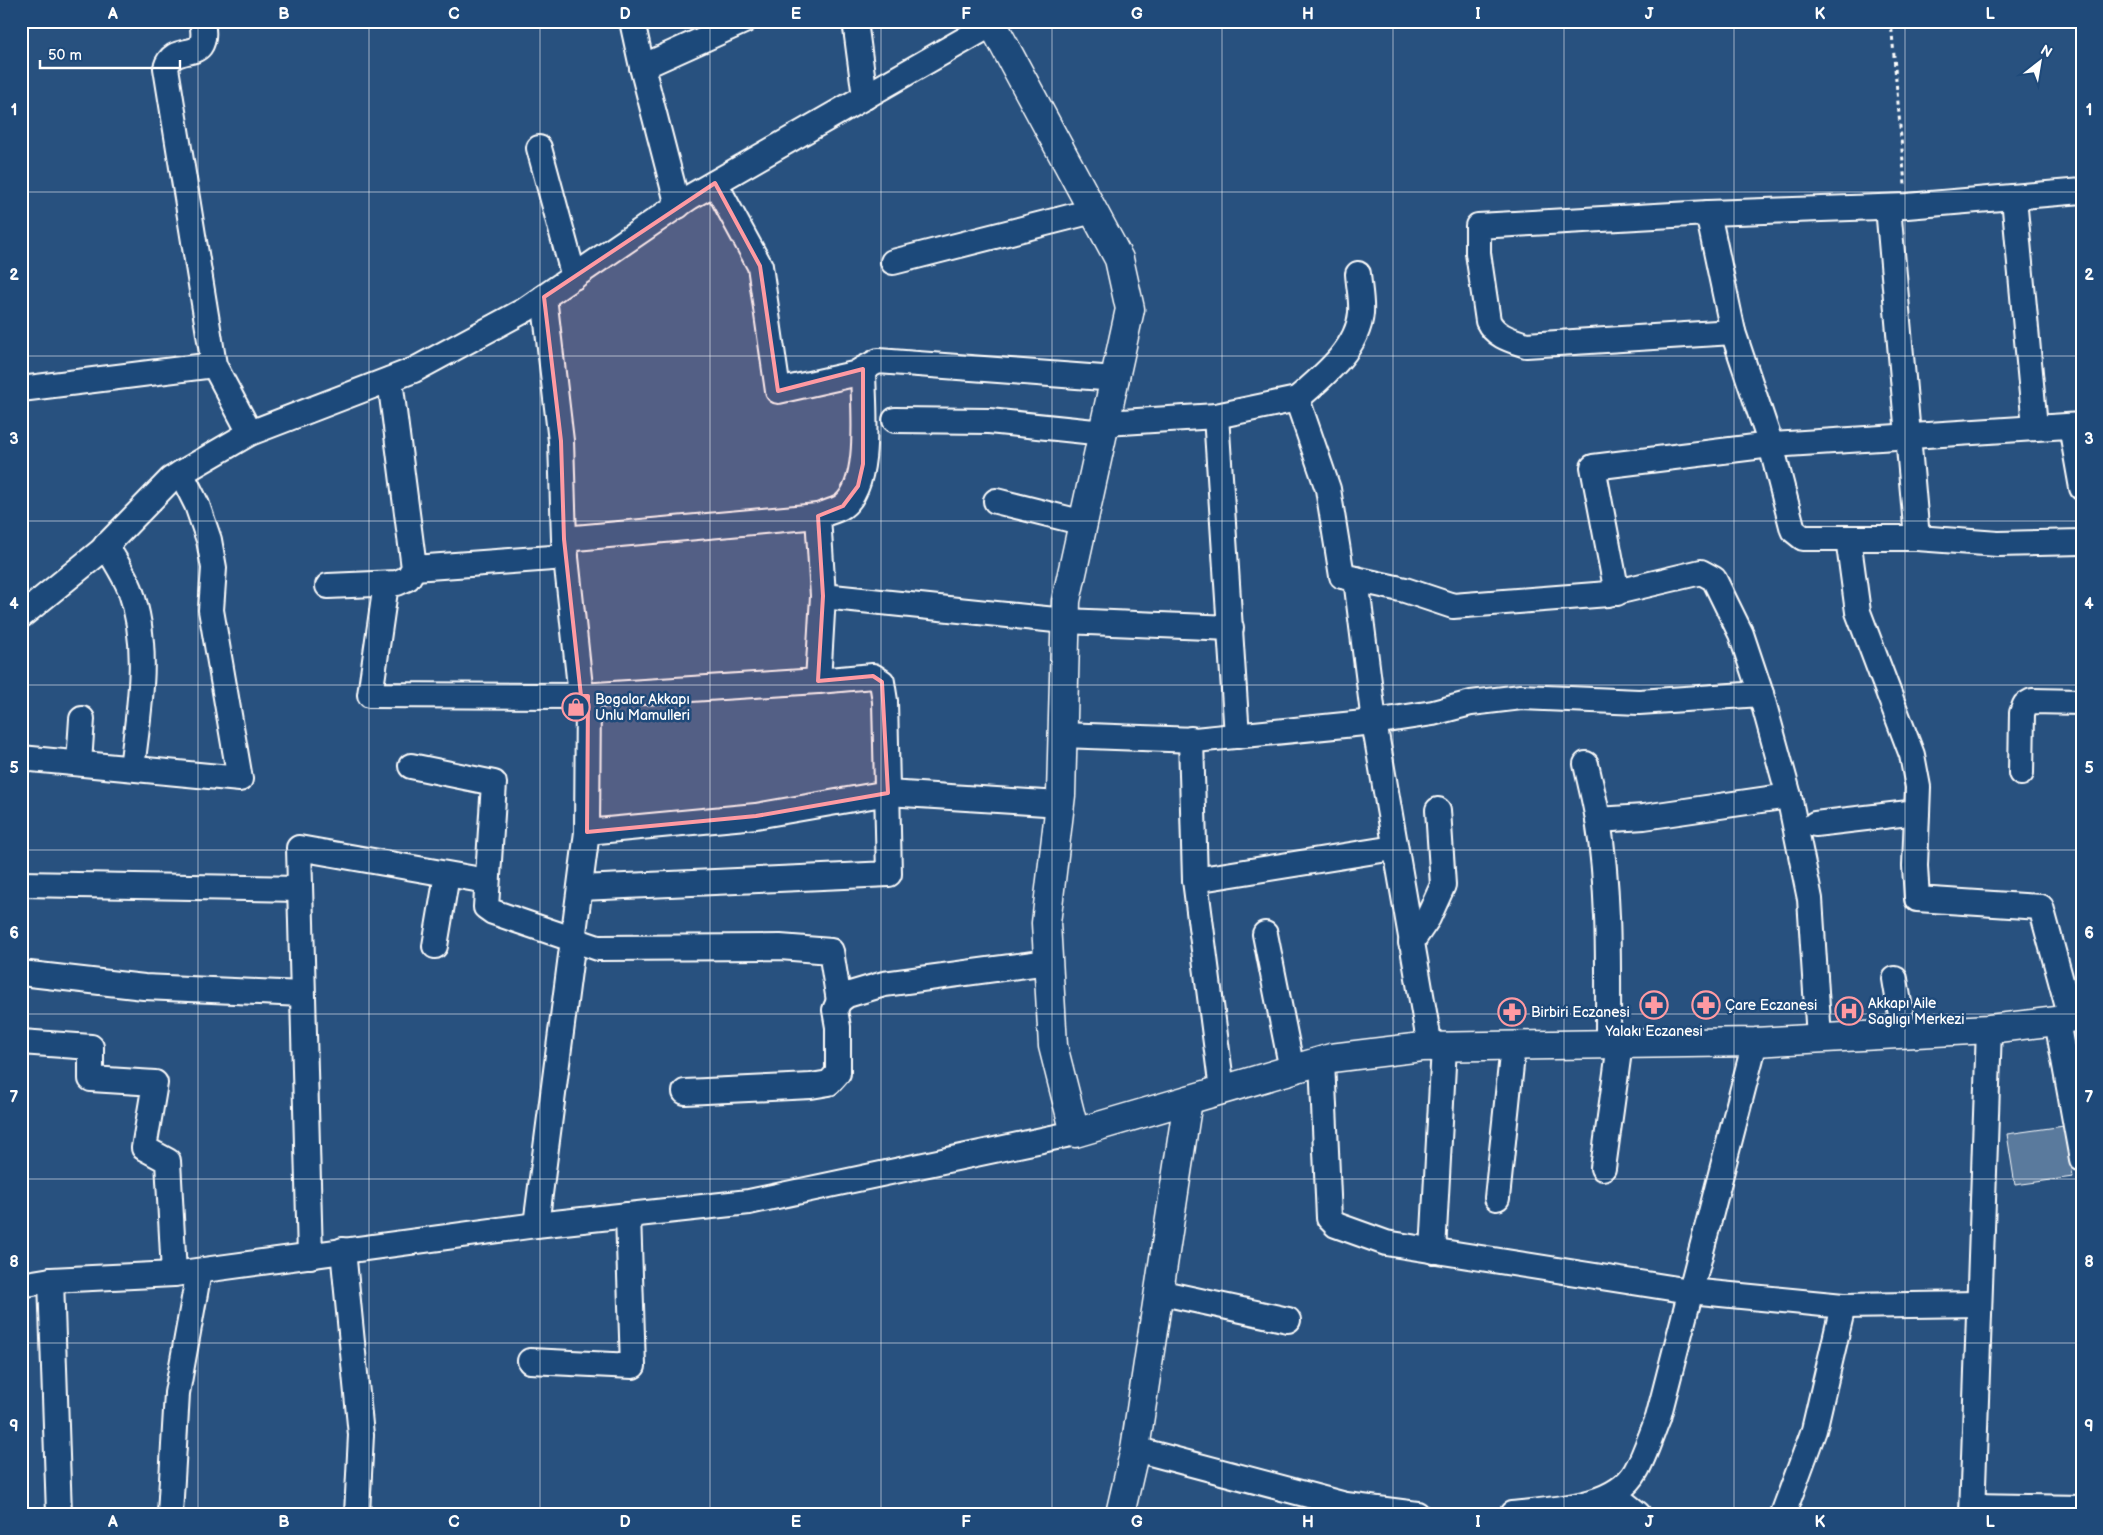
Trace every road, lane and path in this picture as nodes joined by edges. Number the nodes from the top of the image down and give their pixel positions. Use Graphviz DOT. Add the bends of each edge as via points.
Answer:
graph roads {
  1 [pos="202,21"];
  2 [pos="632,21"];
  3 [pos="744,21"];
  4 [pos="855,21"];
  5 [pos="1891,21"];
  6 [pos="992,23"];
  7 [pos="642,67"];
  8 [pos="864,97"];
  9 [pos="539,148"];
  10 [pos="715,183"];
  11 [pos="2082,191"];
  12 [pos="2014,198"];
  13 [pos="678,206"];
  14 [pos="1897,207"];
  15 [pos="1093,211"];
  16 [pos="1708,213"];
  17 [pos="893,262"];
  18 [pos="1358,274"];
  19 [pos="574,277"];
  20 [pos="544,297"];
  21 [pos="1733,332"];
  22 [pos="214,364"];
  23 [pos="863,369"];
  24 [pos="1116,379"];
  25 [pos="390,380"];
  26 [pos="21,389"];
  27 [pos="1297,398"];
  28 [pos="1216,416"];
  29 [pos="895,420"];
  30 [pos="2076,425"];
  31 [pos="2035,427"];
  32 [pos="1105,428"];
  33 [pos="250,433"];
  34 [pos="1907,436"];
  35 [pos="1772,446"];
  36 [pos="180,473"];
  37 [pos="2082,488"];
  38 [pos="996,501"];
  39 [pos="818,516"];
  40 [pos="1084,523"];
  41 [pos="1848,538"];
  42 [pos="1917,538"];
  43 [pos="2082,542"];
  44 [pos="106,546"];
  45 [pos="565,548"];
  46 [pos="414,568"];
  47 [pos="1356,579"];
  48 [pos="386,584"];
  49 [pos="328,586"];
  50 [pos="1617,592"];
  51 [pos="823,596"];
  52 [pos="21,616"];
  53 [pos="1065,621"];
  54 [pos="1231,628"];
  55 [pos="818,681"];
  56 [pos="1761,694"];
  57 [pos="584,696"];
  58 [pos="2082,702"];
  59 [pos="82,718"];
  60 [pos="1374,722"];
  61 [pos="1062,735"];
  62 [pos="1238,736"];
  63 [pos="1191,739"];
  64 [pos="21,758"];
  65 [pos="78,763"];
  66 [pos="1586,764"];
  67 [pos="411,766"];
  68 [pos="132,768"];
  69 [pos="2021,773"];
  70 [pos="888,793"];
  71 [pos="1789,796"];
  72 [pos="1060,804"];
  73 [pos="1438,810"];
  74 [pos="1917,812"];
  75 [pos="1598,820"];
  76 [pos="1815,824"];
  77 [pos="587,832"];
  78 [pos="1394,848"];
  79 [pos="447,875"];
  80 [pos="1195,880"];
  81 [pos="488,881"];
  82 [pos="21,884"];
  83 [pos="581,888"];
  84 [pos="299,889"];
  85 [pos="1265,934"];
  86 [pos="572,939"];
  87 [pos="1412,943"];
  88 [pos="435,946"];
  89 [pos="1048,962"];
  90 [pos="21,973"];
  91 [pos="1895,979"];
  92 [pos="302,994"];
  93 [pos="840,1001"];
  94 [pos="2070,1018"];
  95 [pos="1989,1029"];
  96 [pos="1904,1034"];
  97 [pos="1819,1038"];
  98 [pos="21,1042"];
  99 [pos="1755,1042"];
  100 [pos="1614,1044"];
  101 [pos="1513,1046"];
  102 [pos="1437,1047"];
  103 [pos="1322,1061"];
  104 [pos="1292,1070"];
  105 [pos="1222,1090"];
  106 [pos="685,1092"];
  107 [pos="1188,1100"];
  108 [pos="1075,1133"];
  109 [pos="2082,1159"];
  110 [pos="1603,1168"];
  111 [pos="1498,1198"];
  112 [pos="628,1215"];
  113 [pos="536,1225"];
  114 [pos="343,1250"];
  115 [pos="1433,1251"];
  116 [pos="310,1256"];
  117 [pos="199,1271"];
  118 [pos="174,1274"];
  119 [pos="51,1280"];
  120 [pos="21,1285"];
  121 [pos="1690,1291"];
  122 [pos="1158,1292"];
  123 [pos="1980,1304"];
  124 [pos="1843,1306"];
  125 [pos="1288,1320"];
  126 [pos="530,1361"];
  127 [pos="1135,1449"];
  128 [pos="1614,1495"];
  129 [pos="2082,1508"];
  130 [pos="1972,1510"];
  131 [pos="59,1514"];
  132 [pos="170,1514"];
  133 [pos="357,1514"];
  134 [pos="1120,1514"];
  135 [pos="1417,1514"];
  136 [pos="1512,1514"];
  137 [pos="1638,1514"];
  138 [pos="1783,1514"];
  1 -- 22 [label="street" via="204,39 201,47 175,55 169,59 166,68"];
  2 -- 7 [label="street"];
  3 -- 7 [label="street"];
  4 -- 8 [label="street"];
  5 -- 14 [label="path"];
  6 -- 8 [label="street"];
  6 -- 15 [label="main road"];
  7 -- 13 [label="street"];
  8 -- 10 [label="street"];
  9 -- 19 [label="street"];
  10 -- 13 [label="street"];
  10 -- 23 [label="street" via="760,266 778,391 854,374"];
  11 -- 12 [label="street"];
  12 -- 14 [label="street"];
  12 -- 31 [label="street"];
  13 -- 19 [label="street"];
  14 -- 16 [label="street"];
  14 -- 34 [label="street"];
  15 -- 17 [label="street"];
  15 -- 24 [label="main road" via="1119,259 1130,309"];
  16 -- 21 [label="street"];
  16 -- 21 [label="street" via="1478,226 1478,253 1488,321 1492,329 1501,335 1526,346"];
  18 -- 27 [label="street" via="1361,312 1358,327 1341,356"];
  19 -- 20 [label="street"];
  20 -- 25 [label="street" via="414,370"];
  20 -- 45 [label="street" via="561,441"];
  21 -- 35 [label="street"];
  22 -- 26 [label="street"];
  22 -- 33 [label="street"];
  23 -- 24 [label="street" via="878,361"];
  23 -- 39 [label="street" via="864,464 858,486 843,506"];
  24 -- 32 [label="main road"];
  25 -- 33 [label="street"];
  25 -- 46 [label="street"];
  27 -- 28 [label="street"];
  27 -- 47 [label="street" via="1328,489 1342,576"];
  28 -- 32 [label="street"];
  28 -- 54 [label="street"];
  29 -- 32 [label="street" via="989,421"];
  30 -- 31 [label="street"];
  30 -- 37 [label="street"];
  31 -- 34 [label="street"];
  32 -- 40 [label="main road"];
  33 -- 36 [label="street"];
  34 -- 35 [label="street"];
  34 -- 42 [label="street"];
  35 -- 41 [label="street" via="1793,530 1803,538"];
  35 -- 50 [label="street" via="1593,467"];
  36 -- 44 [label="street"];
  36 -- 68 [label="street" via="197,504 210,540 214,568 211,610 240,779"];
  38 -- 40 [label="street"];
  39 -- 45 [label="street"];
  39 -- 51 [label="street"];
  40 -- 53 [label="main road" via="1066,601"];
  41 -- 42 [label="street"];
  41 -- 74 [label="street" via="1858,612 1912,755 1918,787"];
  42 -- 43 [label="street" via="1998,544"];
  44 -- 52 [label="street"];
  44 -- 68 [label="street" via="129,588 139,622 143,652"];
  45 -- 46 [label="street"];
  45 -- 57 [label="street"];
  46 -- 48 [label="street" via="408,578"];
  47 -- 50 [label="street" via="1454,606"];
  47 -- 60 [label="street"];
  48 -- 49 [label="street"];
  48 -- 57 [label="street" via="370,696"];
  50 -- 56 [label="street" via="1701,572 1709,574 1722,593 1741,634"];
  51 -- 53 [label="street"];
  51 -- 55 [label="street"];
  53 -- 54 [label="street"];
  53 -- 61 [label="main road"];
  54 -- 62 [label="street"];
  55 -- 57 [label="street"];
  55 -- 70 [label="street" via="873,676 882,682 886,701"];
  56 -- 60 [label="street" via="1639,702 1521,697"];
  56 -- 71 [label="street"];
  57 -- 77 [label="street"];
  58 -- 69 [label="street" via="2032,701 2025,705 2022,713"];
  59 -- 65 [label="street"];
  60 -- 62 [label="street"];
  60 -- 78 [label="street"];
  61 -- 63 [label="street"];
  61 -- 72 [label="main road"];
  62 -- 63 [label="street"];
  63 -- 80 [label="street"];
  64 -- 65 [label="street"];
  65 -- 68 [label="street"];
  66 -- 75 [label="street"];
  67 -- 81 [label="street" via="494,783"];
  70 -- 72 [label="street"];
  70 -- 77 [label="street" via="756,816"];
  70 -- 83 [label="street" via="889,874"];
  71 -- 75 [label="street" via="1644,817"];
  71 -- 97 [label="street" via="1810,899"];
  72 -- 89 [label="main road" via="1046,923"];
  73 -- 87 [label="street" via="1443,885"];
  74 -- 76 [label="street"];
  74 -- 94 [label="street" via="1917,899 2041,907"];
  75 -- 100 [label="street"];
  77 -- 83 [label="street"];
  78 -- 80 [label="street"];
  78 -- 87 [label="street"];
  79 -- 81 [label="street"];
  79 -- 84 [label="street" via="299,848"];
  79 -- 88 [label="street"];
  80 -- 105 [label="street"];
  81 -- 86 [label="street" via="486,907 493,912"];
  82 -- 84 [label="street"];
  83 -- 86 [label="street"];
  84 -- 92 [label="street"];
  85 -- 104 [label="street"];
  86 -- 93 [label="street" via="598,948 780,947 831,951"];
  86 -- 113 [label="street"];
  87 -- 102 [label="street"];
  89 -- 93 [label="street" via="884,984"];
  89 -- 108 [label="main road" via="1054,1046"];
  90 -- 92 [label="street" via="144,987"];
  91 -- 96 [label="street"];
  92 -- 116 [label="street"];
  93 -- 106 [label="street" via="835,1010 838,1074 829,1083"];
  94 -- 95 [label="main road"];
  94 -- 109 [label="street"];
  95 -- 96 [label="main road"];
  95 -- 123 [label="street"];
  96 -- 97 [label="main road"];
  97 -- 99 [label="main road"];
  98 -- 118 [label="street" via="91,1047 91,1079 155,1083 144,1148 168,1161"];
  99 -- 100 [label="main road"];
  99 -- 121 [label="street"];
  100 -- 101 [label="main road"];
  100 -- 110 [label="street"];
  101 -- 102 [label="main road"];
  101 -- 111 [label="street"];
  102 -- 103 [label="main road"];
  102 -- 115 [label="street"];
  103 -- 104 [label="main road"];
  103 -- 115 [label="street" via="1329,1218 1336,1225 1386,1243"];
  104 -- 105 [label="main road"];
  105 -- 107 [label="main road"];
  107 -- 108 [label="main road"];
  107 -- 122 [label="main road"];
  108 -- 112 [label="street" via="749,1202"];
  112 -- 113 [label="street"];
  112 -- 126 [label="street" via="633,1366"];
  113 -- 114 [label="street"];
  114 -- 116 [label="street"];
  114 -- 133 [label="street" via="361,1435"];
  115 -- 121 [label="street"];
  116 -- 117 [label="street"];
  117 -- 118 [label="street"];
  117 -- 132 [label="street" via="177,1393"];
  118 -- 119 [label="street"];
  119 -- 120 [label="street"];
  119 -- 131 [label="street"];
  121 -- 124 [label="street"];
  121 -- 128 [label="street" via="1658,1418 1635,1473"];
  122 -- 125 [label="street"];
  122 -- 127 [label="main road"];
  123 -- 124 [label="street"];
  123 -- 130 [label="street"];
  124 -- 138 [label="street" via="1814,1430"];
  127 -- 134 [label="main road"];
  127 -- 135 [label="street" via="1346,1504"];
  128 -- 136 [label="street" via="1572,1506"];
  128 -- 137 [label="street"];
  129 -- 130 [label="street"];
}
